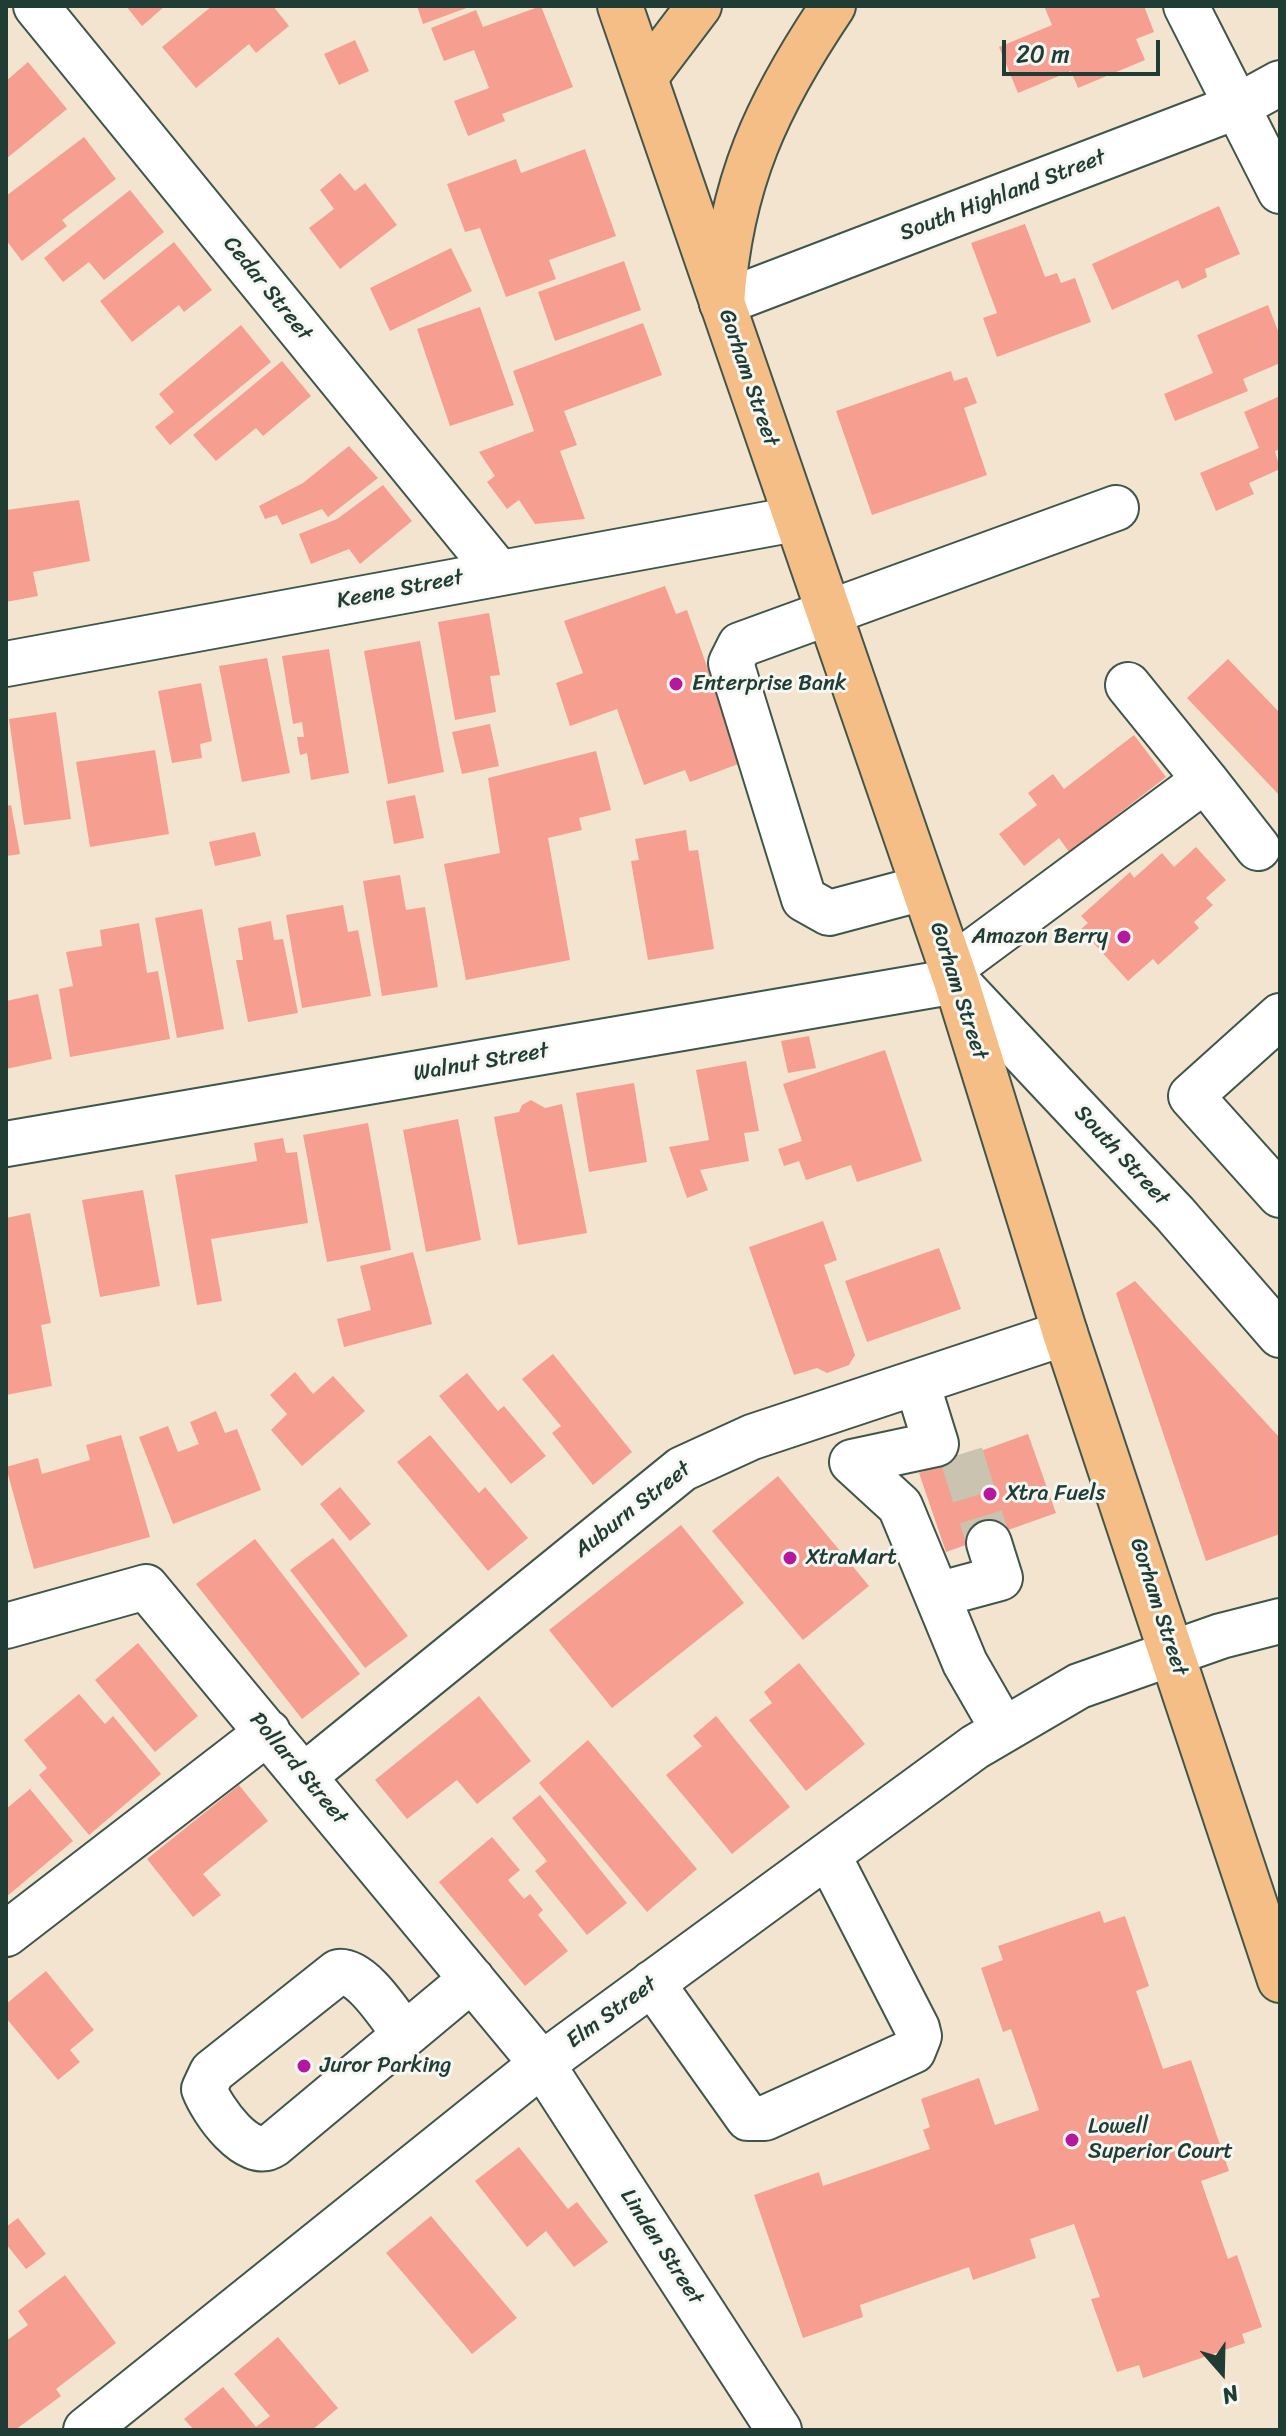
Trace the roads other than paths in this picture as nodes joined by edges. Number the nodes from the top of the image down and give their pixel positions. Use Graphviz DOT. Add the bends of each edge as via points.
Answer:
graph roads {
  1 [pos="36,6"];
  2 [pos="620,6"];
  3 [pos="699,6"];
  4 [pos="833,6"];
  5 [pos="1186,6"];
  6 [pos="646,76"];
  7 [pos="1280,83"];
  8 [pos="1238,106"];
  9 [pos="1280,191"];
  10 [pos="722,303"];
  11 [pos="1116,508"];
  12 [pos="795,519"];
  13 [pos="498,572"];
  14 [pos="828,612"];
  15 [pos="6,664"];
  16 [pos="1128,685"];
  17 [pos="1205,780"];
  18 [pos="1258,848"];
  19 [pos="923,888"];
  20 [pos="954,975"];
  21 [pos="1280,1016"];
  22 [pos="6,1144"];
  23 [pos="1280,1195"];
  24 [pos="1065,1333"];
  25 [pos="1280,1335"];
  26 [pos="917,1383"];
  27 [pos="989,1543"];
  28 [pos="937,1595"];
  29 [pos="1280,1621"];
  30 [pos="6,1626"];
  31 [pos="1173,1652"];
  32 [pos="1003,1729"];
  33 [pos="268,1732"];
  34 [pos="304,1776"];
  35 [pos="828,1855"];
  36 [pos="6,1934"];
  37 [pos="472,1979"];
  38 [pos="1280,1980"];
  39 [pos="652,1983"];
  40 [pos="405,2035"];
  41 [pos="542,2064"];
  42 [pos="86,2430"];
  43 [pos="779,2430"];
  1 -- 13 [label="street, Cedar Street"];
  2 -- 6 [label="main road, Gorham Street"];
  3 -- 6 [label="main road"];
  4 -- 10 [label="main road" via="774,101 749,156 725,254"];
  5 -- 8 [label="street"];
  6 -- 10 [label="main road, Gorham Street"];
  7 -- 8 [label="street, South Highland Street"];
  8 -- 9 [label="street"];
  8 -- 10 [label="street, South Highland Street"];
  10 -- 12 [label="main road, Gorham Street"];
  11 -- 14 [label="street"];
  12 -- 13 [label="street, Keene Street"];
  12 -- 14 [label="main road, Gorham Street"];
  13 -- 15 [label="street, Keene Street"];
  14 -- 19 [label="main road, Gorham Street"];
  14 -- 19 [label="street" via="740,645 731,663 804,899 829,913"];
  16 -- 17 [label="street"];
  17 -- 18 [label="street"];
  17 -- 20 [label="street"];
  19 -- 20 [label="main road, Gorham Street"];
  20 -- 22 [label="street, Walnut Street"];
  20 -- 24 [label="main road, Gorham Street"];
  20 -- 25 [label="street, South Street"];
  21 -- 23 [label="street" via="1191,1096"];
  24 -- 26 [label="street, Auburn Street"];
  24 -- 31 [label="main road, Gorham Street"];
  26 -- 28 [label="street" via="949,1449 852,1462 900,1506"];
  26 -- 34 [label="street, Auburn Street" via="752,1437 682,1469"];
  27 -- 28 [label="street" via="1000,1578"];
  28 -- 32 [label="street" via="965,1663"];
  29 -- 31 [label="street, Elm Street"];
  30 -- 33 [label="street, Pollard Street" via="146,1587"];
  31 -- 32 [label="street, Elm Street" via="1079,1686"];
  31 -- 38 [label="main road, Gorham Street"];
  32 -- 35 [label="street, Elm Street"];
  33 -- 34 [label="street, Pollard Street"];
  33 -- 36 [label="street"];
  34 -- 37 [label="street, Pollard Street"];
  35 -- 39 [label="street, Elm Street"];
  35 -- 39 [label="street" via="917,2028 913,2051 765,2118 751,2118 743,2114"];
  37 -- 40 [label="street"];
  37 -- 41 [label="street, Pollard Street"];
  39 -- 41 [label="street, Elm Street"];
  41 -- 42 [label="street, Elm Street"];
  41 -- 43 [label="street, Linden Street"];
}
